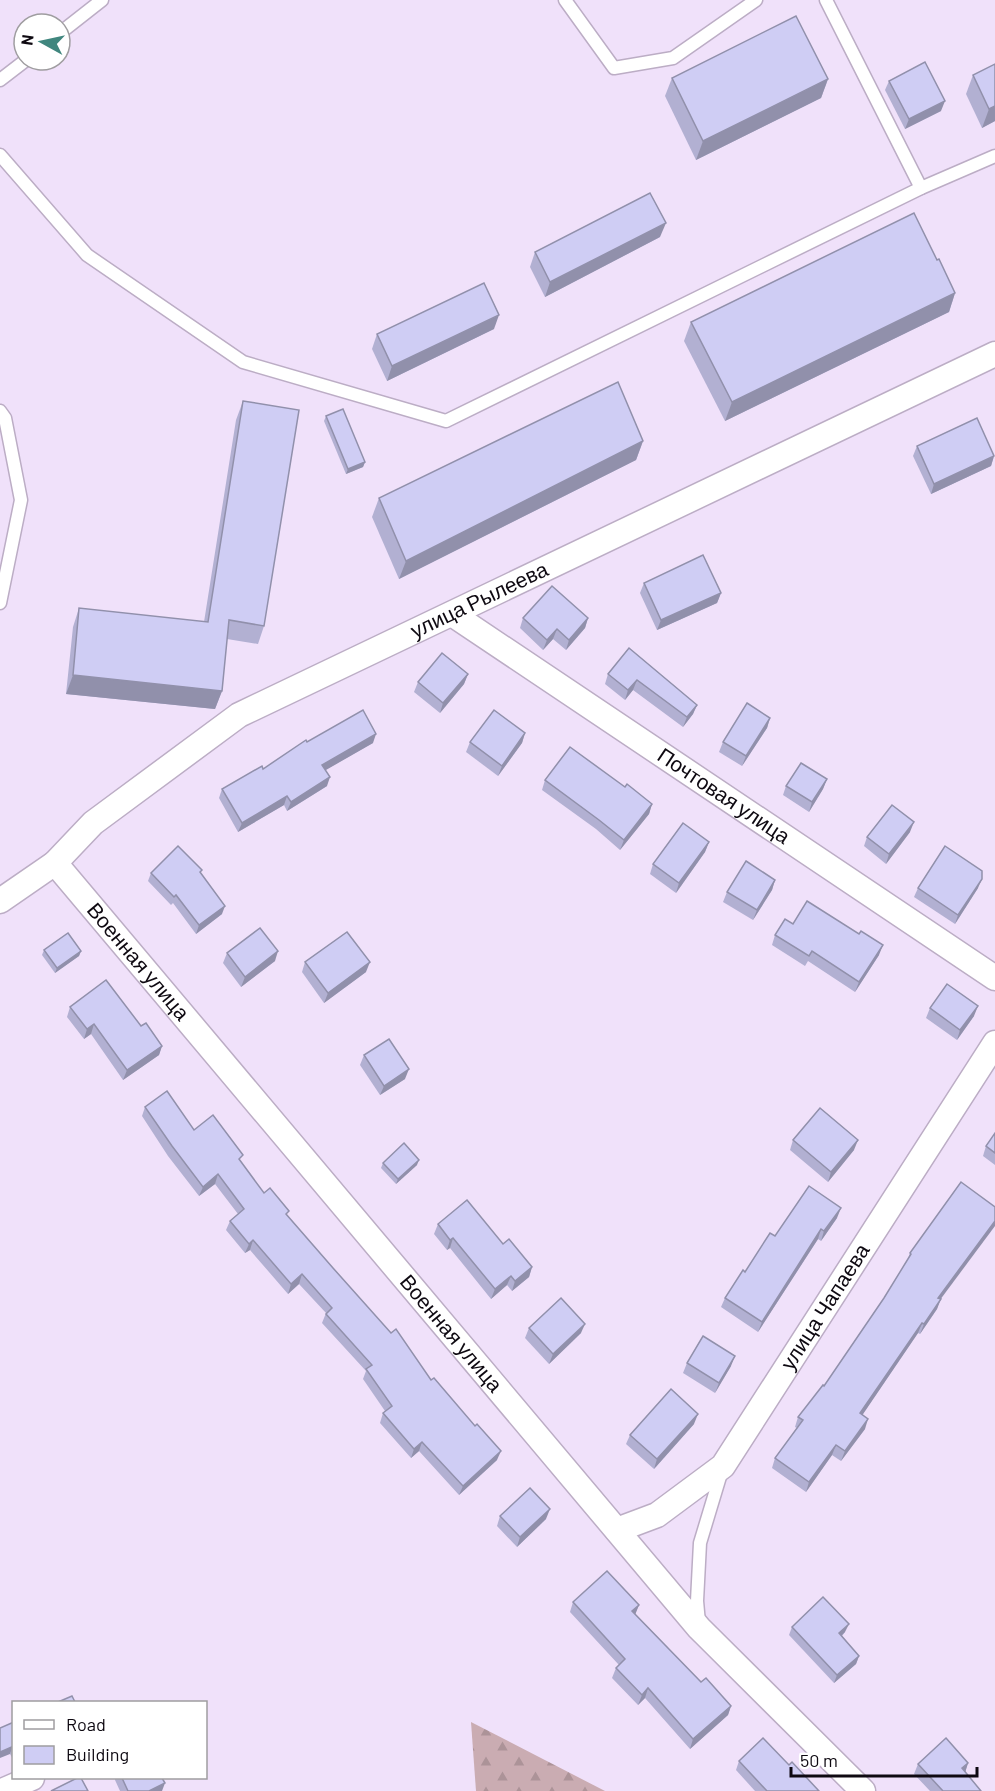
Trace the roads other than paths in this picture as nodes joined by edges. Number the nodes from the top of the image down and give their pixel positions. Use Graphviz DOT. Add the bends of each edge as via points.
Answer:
graph roads {
  1 [pos="102,0"];
  2 [pos="564,0"];
  3 [pos="756,0"];
  4 [pos="826,0"];
  5 [pos="72,24"];
  6 [pos="12,71"];
  7 [pos="0,80"];
  8 [pos="0,154"];
  9 [pos="995,156"];
  10 [pos="921,188"];
  11 [pos="995,354"];
  12 [pos="0,411"];
  13 [pos="0,603"];
  14 [pos="452,614"];
  15 [pos="56,863"];
  16 [pos="0,902"];
  17 [pos="995,978"];
  18 [pos="995,1043"];
  19 [pos="723,1466"];
  20 [pos="617,1530"];
  21 [pos="699,1628"];
  22 [pos="30,1779"];
  23 [pos="3,1791"];
  24 [pos="863,1791"];
  1 -- 5 [label="lane"];
  2 -- 3 [label="lane" via="614,68 673,58"];
  4 -- 10 [label="lane"];
  6 -- 7 [label="lane"];
  8 -- 10 [label="lane" via="87,255 243,362 446,421"];
  9 -- 10 [label="lane"];
  11 -- 14 [label="street, улица Рылеева"];
  12 -- 13 [label="lane" via="5,418 21,500"];
  14 -- 15 [label="street, улица Рылеева" via="239,715 93,823"];
  14 -- 17 [label="street, Почтовая улица"];
  15 -- 16 [label="street, улица Рылеева"];
  15 -- 20 [label="street, Военная улица"];
  18 -- 19 [label="street, улица Чапаева"];
  19 -- 20 [label="street, улица Чапаева" via="657,1515"];
  19 -- 21 [label="lane" via="700,1543"];
  20 -- 21 [label="street, Военная улица"];
  21 -- 24 [label="street, Военная улица"];
  22 -- 23 [label="street"];
}
